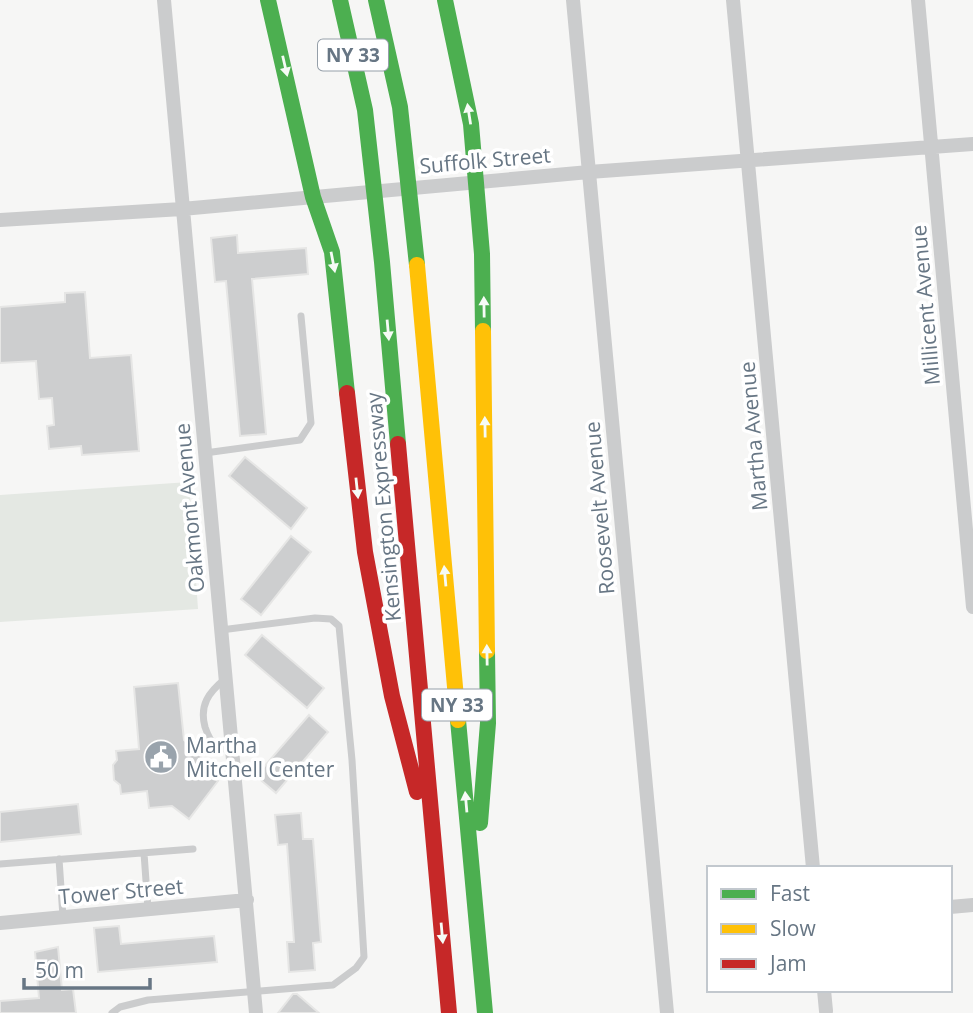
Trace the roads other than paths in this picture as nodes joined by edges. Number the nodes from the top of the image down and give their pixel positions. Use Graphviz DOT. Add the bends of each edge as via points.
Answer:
graph roads {
  1 [pos="164,0"];
  2 [pos="268,0"];
  3 [pos="340,0"];
  4 [pos="376,0"];
  5 [pos="445,0"];
  6 [pos="573,0"];
  7 [pos="733,0"];
  8 [pos="918,0"];
  9 [pos="973,144"];
  10 [pos="931,148"];
  11 [pos="748,162"];
  12 [pos="589,172"];
  13 [pos="477,182"];
  14 [pos="313,197"];
  15 [pos="182,209"];
  16 [pos="0,220"];
  17 [pos="301,316"];
  18 [pos="205,453"];
  19 [pos="973,607"];
  20 [pos="221,630"];
  21 [pos="225,678"];
  22 [pos="232,752"];
  23 [pos="193,849"];
  24 [pos="144,853"];
  25 [pos="59,859"];
  26 [pos="0,864"];
  27 [pos="437,864"];
  28 [pos="813,866"];
  29 [pos="474,895"];
  30 [pos="247,900"];
  31 [pos="973,905"];
  32 [pos="952,907"];
  33 [pos="148,909"];
  34 [pos="63,917"];
  35 [pos="0,923"];
  36 [pos="255,992"];
  37 [pos="824,992"];
  38 [pos="826,1012"];
  39 [pos="112,1013"];
  40 [pos="256,1013"];
  41 [pos="449,1013"];
  42 [pos="485,1013"];
  43 [pos="667,1013"];
  1 -- 15 [label="street, Oakmont Avenue"];
  2 -- 14 [label="highway, one-way"];
  3 -- 27 [label="highway, Kensington Expressway / NY 33, one-way" via="365,110"];
  29 -- 4 [label="highway, NY 33, one-way" via="400,107"];
  13 -- 5 [label="highway, one-way" via="466,97"];
  6 -- 12 [label="street, Roosevelt Avenue"];
  7 -- 11 [label="street, Martha Avenue"];
  8 -- 10 [label="street, Millicent Avenue"];
  9 -- 10 [label="street, Suffolk Street"];
  10 -- 11 [label="street, Suffolk Street"];
  10 -- 19 [label="street, Millicent Avenue"];
  11 -- 12 [label="street, Suffolk Street"];
  11 -- 28 [label="street, Martha Avenue"];
  12 -- 13 [label="street, Suffolk Street"];
  12 -- 43 [label="street, Roosevelt Avenue"];
  13 -- 14 [label="street, Suffolk Street"];
  29 -- 13 [label="highway, one-way" via="488,723 484,299"];
  14 -- 15 [label="street, Suffolk Street"];
  14 -- 27 [label="highway, one-way" via="336,276 358,495 375,608 392,696"];
  15 -- 16 [label="street, Suffolk Street"];
  15 -- 18 [label="street, Oakmont Avenue"];
  17 -- 18 [label="lane" via="311,424 300,440"];
  18 -- 20 [label="street, Oakmont Avenue"];
  20 -- 21 [label="street, Oakmont Avenue"];
  20 -- 36 [label="lane" via="315,618 331,619 339,626 352,760 363,957 333,985"];
  21 -- 22 [label="street, Oakmont Avenue"];
  21 -- 22 [label="lane" via="212,690 202,718 214,744"];
  22 -- 30 [label="street, Oakmont Avenue"];
  23 -- 24 [label="lane"];
  24 -- 25 [label="lane"];
  24 -- 33 [label="lane"];
  25 -- 26 [label="lane"];
  25 -- 34 [label="lane"];
  27 -- 41 [label="highway, Kensington Expressway / NY 33, one-way"];
  29 -- 42 [label="highway, NY 33"];
  30 -- 33 [label="street, Tower Street"];
  30 -- 36 [label="street, Oakmont Avenue"];
  31 -- 32 [label="street"];
  33 -- 34 [label="street, Tower Street"];
  34 -- 35 [label="street, Tower Street"];
  36 -- 39 [label="lane" via="148,1000"];
  36 -- 40 [label="street, Oakmont Avenue"];
  37 -- 38 [label="street"];
}
